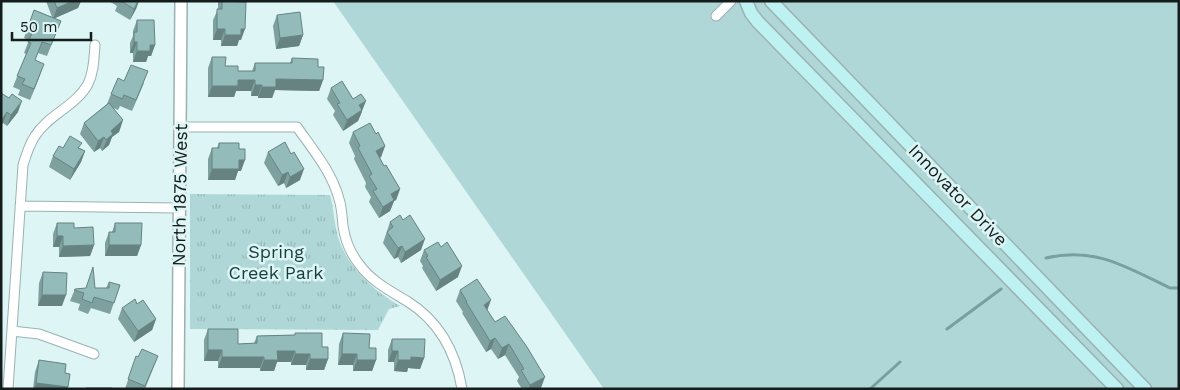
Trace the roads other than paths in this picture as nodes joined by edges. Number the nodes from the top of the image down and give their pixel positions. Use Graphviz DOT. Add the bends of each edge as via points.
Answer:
graph roads {
  1 [pos="181,1"];
  2 [pos="731,1"];
  3 [pos="746,1"];
  4 [pos="771,1"];
  5 [pos="716,16"];
  6 [pos="95,45"];
  7 [pos="180,127"];
  8 [pos="20,206"];
  9 [pos="179,208"];
  10 [pos="12,331"];
  11 [pos="94,354"];
  12 [pos="8,389"];
  13 [pos="178,389"];
  14 [pos="462,389"];
  15 [pos="1117,389"];
  16 [pos="1145,389"];
  1 -- 7 [label="street, North 1875 West"];
  2 -- 5 [label="street"];
  3 -- 15 [label="main road, Innovator Drive" via="758,22"];
  4 -- 16 [label="main road, Innovator Drive"];
  6 -- 8 [label="street" via="88,84 77,98 35,134 28,148 23,165"];
  7 -- 9 [label="street, North 1875 West"];
  7 -- 14 [label="street" via="297,127 333,183 340,200 343,229 359,264 388,291 409,302 440,332 450,347"];
  8 -- 9 [label="street"];
  8 -- 10 [label="street"];
  9 -- 13 [label="street, North 1875 West"];
  10 -- 11 [label="street" via="39,334"];
  10 -- 12 [label="street"];
}
